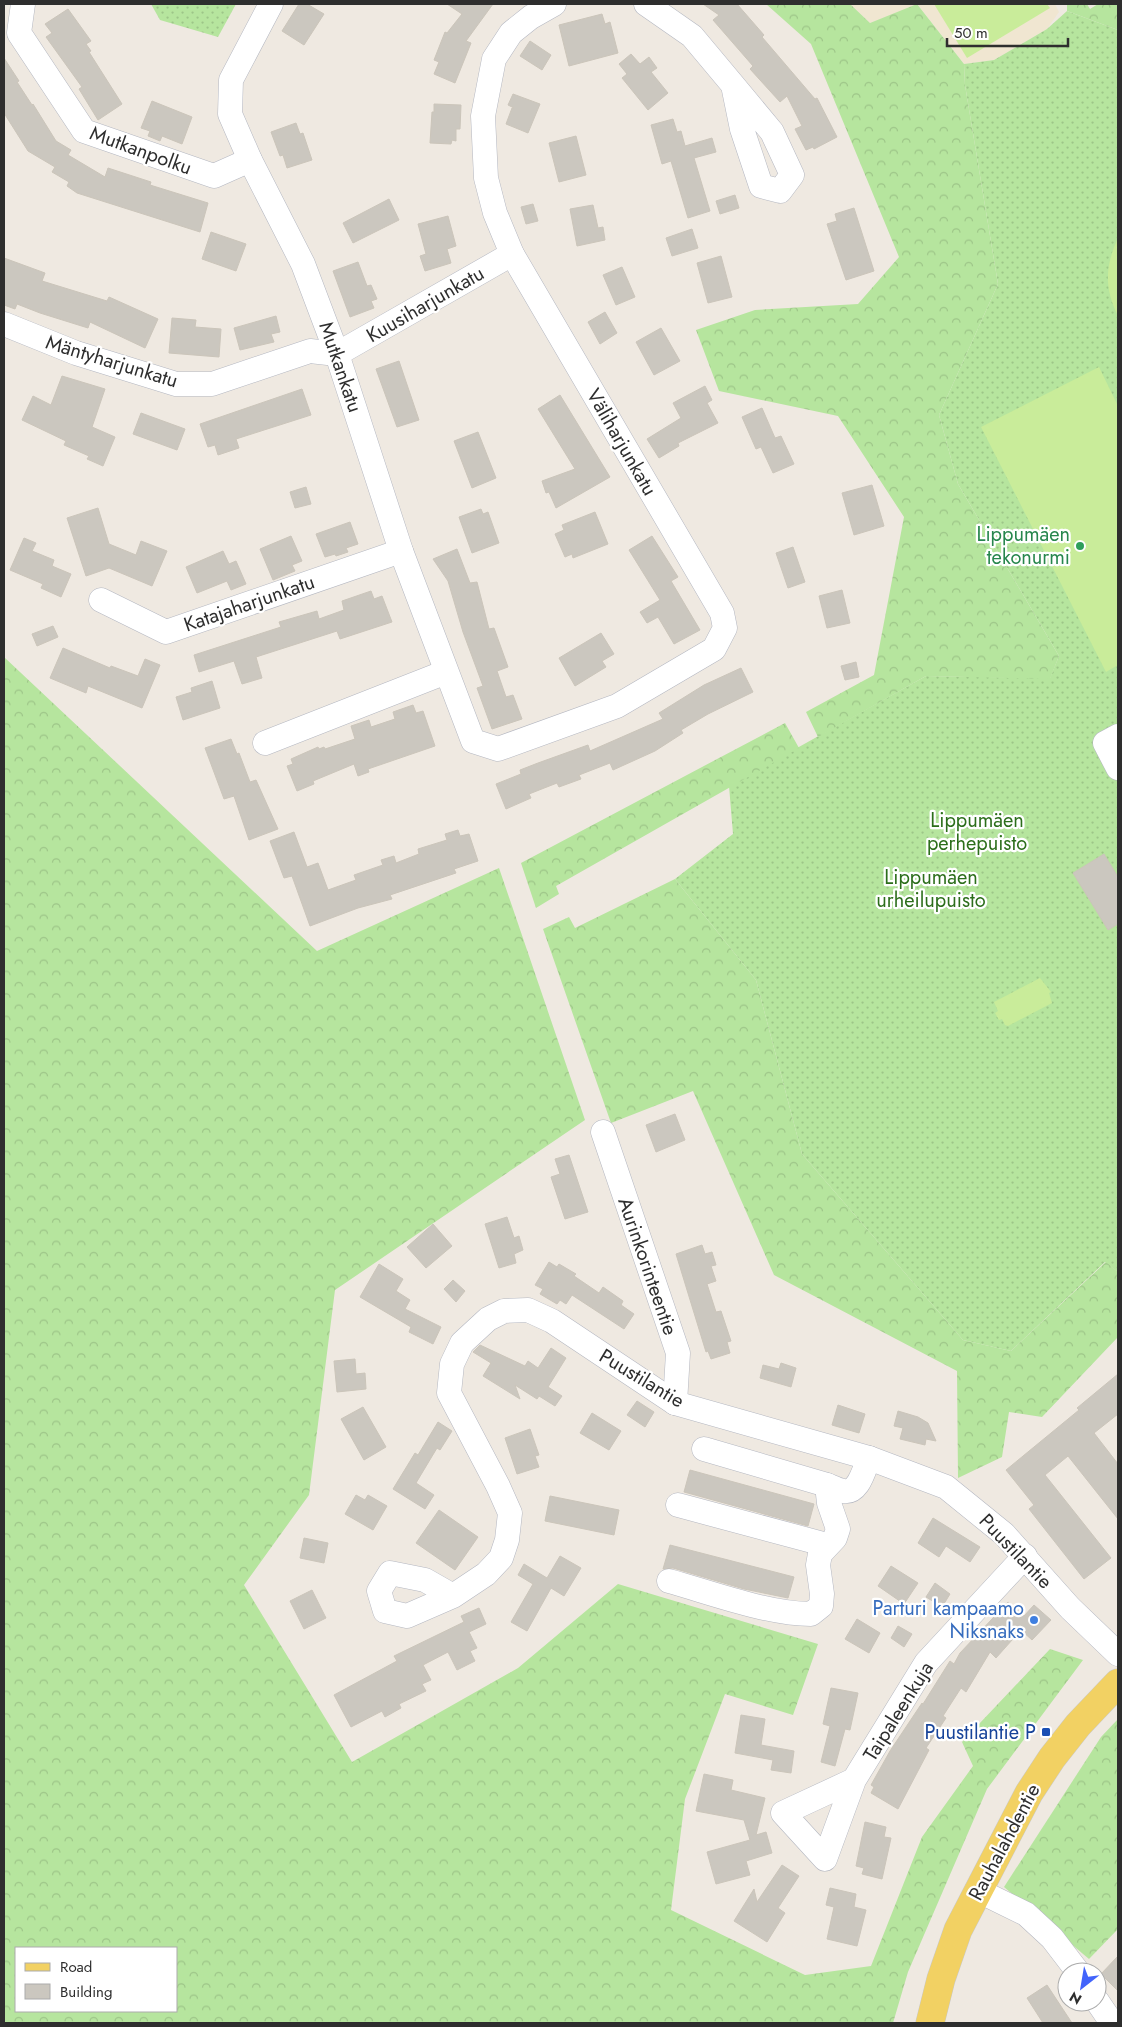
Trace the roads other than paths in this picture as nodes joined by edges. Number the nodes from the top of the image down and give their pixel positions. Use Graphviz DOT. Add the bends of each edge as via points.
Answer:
graph roads {
  1 [pos="23,4"];
  2 [pos="271,4"];
  3 [pos="554,4"];
  4 [pos="646,4"];
  5 [pos="733,85"];
  6 [pos="250,160"];
  7 [pos="512,254"];
  8 [pos="4,324"];
  9 [pos="337,354"];
  10 [pos="401,551"];
  11 [pos="101,600"];
  12 [pos="446,672"];
  13 [pos="1118,736"];
  14 [pos="473,741"];
  15 [pos="266,743"];
  16 [pos="1118,768"];
  17 [pos="602,1132"];
  18 [pos="675,1403"];
  19 [pos="704,1449"];
  20 [pos="869,1458"];
  21 [pos="827,1485"];
  22 [pos="678,1505"];
  23 [pos="827,1545"];
  24 [pos="1025,1556"];
  25 [pos="669,1581"];
  26 [pos="453,1596"];
  27 [pos="1118,1654"];
  28 [pos="1118,1683"];
  29 [pos="854,1780"];
  30 [pos="978,1890"];
  31 [pos="1070,1962"];
  32 [pos="1104,2012"];
  33 [pos="930,2023"];
  34 [pos="1112,2023"];
  1 -- 6 [label="street, Mutkanpolku" via="19,33 84,131 214,176"];
  2 -- 6 [label="street, Mutkankatu" via="231,80 230,114"];
  3 -- 7 [label="street, Väliharjunkatu" via="511,33 494,59 483,116 486,178 495,213"];
  4 -- 5 [label="street" via="692,36"];
  6 -- 9 [label="street, Mutkankatu" via="303,264"];
  7 -- 9 [label="street, Kuusiharjunkatu"];
  7 -- 14 [label="street, Väliharjunkatu" via="722,614 725,628 714,649 617,706 498,749"];
  8 -- 9 [label="street, Mäntyharjunkatu" via="76,353 176,384 212,384 310,351"];
  9 -- 10 [label="street, Mutkankatu"];
  10 -- 11 [label="street, Katajaharjunkatu" via="166,632"];
  10 -- 12 [label="street, Mutkankatu"];
  12 -- 14 [label="street, Mutkankatu"];
  12 -- 15 [label="street"];
  13 -- 16 [label="street" via="1105,743"];
  17 -- 18 [label="street, Aurinkorinteentie" via="678,1353"];
  18 -- 20 [label="street, Puustilantie"];
  18 -- 26 [label="street, Puustilantie" via="552,1321 528,1310 504,1311 488,1319 462,1343 452,1364 449,1393 510,1513 507,1540 502,1558 486,1574"];
  19 -- 21 [label="street"];
  20 -- 21 [label="street" via="854,1489 844,1492"];
  20 -- 24 [label="street, Puustilantie" via="946,1486"];
  21 -- 23 [label="street" via="838,1529 835,1538"];
  22 -- 23 [label="street"];
  23 -- 25 [label="street" via="820,1554 818,1565 822,1594 820,1606 811,1614 776,1611"];
  24 -- 27 [label="street, Puustilantie" via="1070,1608"];
  24 -- 29 [label="street, Taipaleenkuja" via="926,1663"];
  28 -- 30 [label="main road, Rauhalahdentie" via="1052,1758 1029,1793"];
  30 -- 31 [label="street" via="1026,1914 1052,1938"];
  30 -- 33 [label="main road, Rauhalahdentie" via="958,1930"];
  32 -- 34 [label="street"];
}
